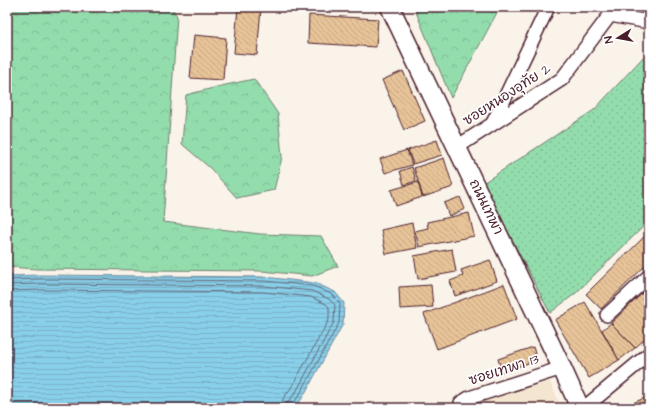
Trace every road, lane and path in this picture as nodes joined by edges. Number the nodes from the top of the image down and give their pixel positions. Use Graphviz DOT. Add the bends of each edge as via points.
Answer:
graph roads {
  1 [pos="390,7"];
  2 [pos="548,7"];
  3 [pos="611,11"];
  4 [pos="649,22"];
  5 [pos="493,123"];
  6 [pos="457,147"];
  7 [pos="649,276"];
  8 [pos="606,315"];
  9 [pos="649,354"];
  10 [pos="562,368"];
  11 [pos="460,408"];
  12 [pos="580,408"];
  13 [pos="584,408"];
  1 -- 6 [label="street, ถนนเทพา"];
  2 -- 5 [label="street"];
  3 -- 4 [label="street"];
  3 -- 5 [label="street, ซอยหนองอุทัย 2" via="562,79"];
  5 -- 6 [label="street, ซอยหนองอุทัย 2"];
  6 -- 10 [label="street, ถนนเทพา"];
  7 -- 8 [label="street"];
  9 -- 13 [label="street"];
  10 -- 11 [label="street, ซอยเทพา 13" via="469,398 461,403"];
  10 -- 12 [label="street, ถนนเทพา"];
}
